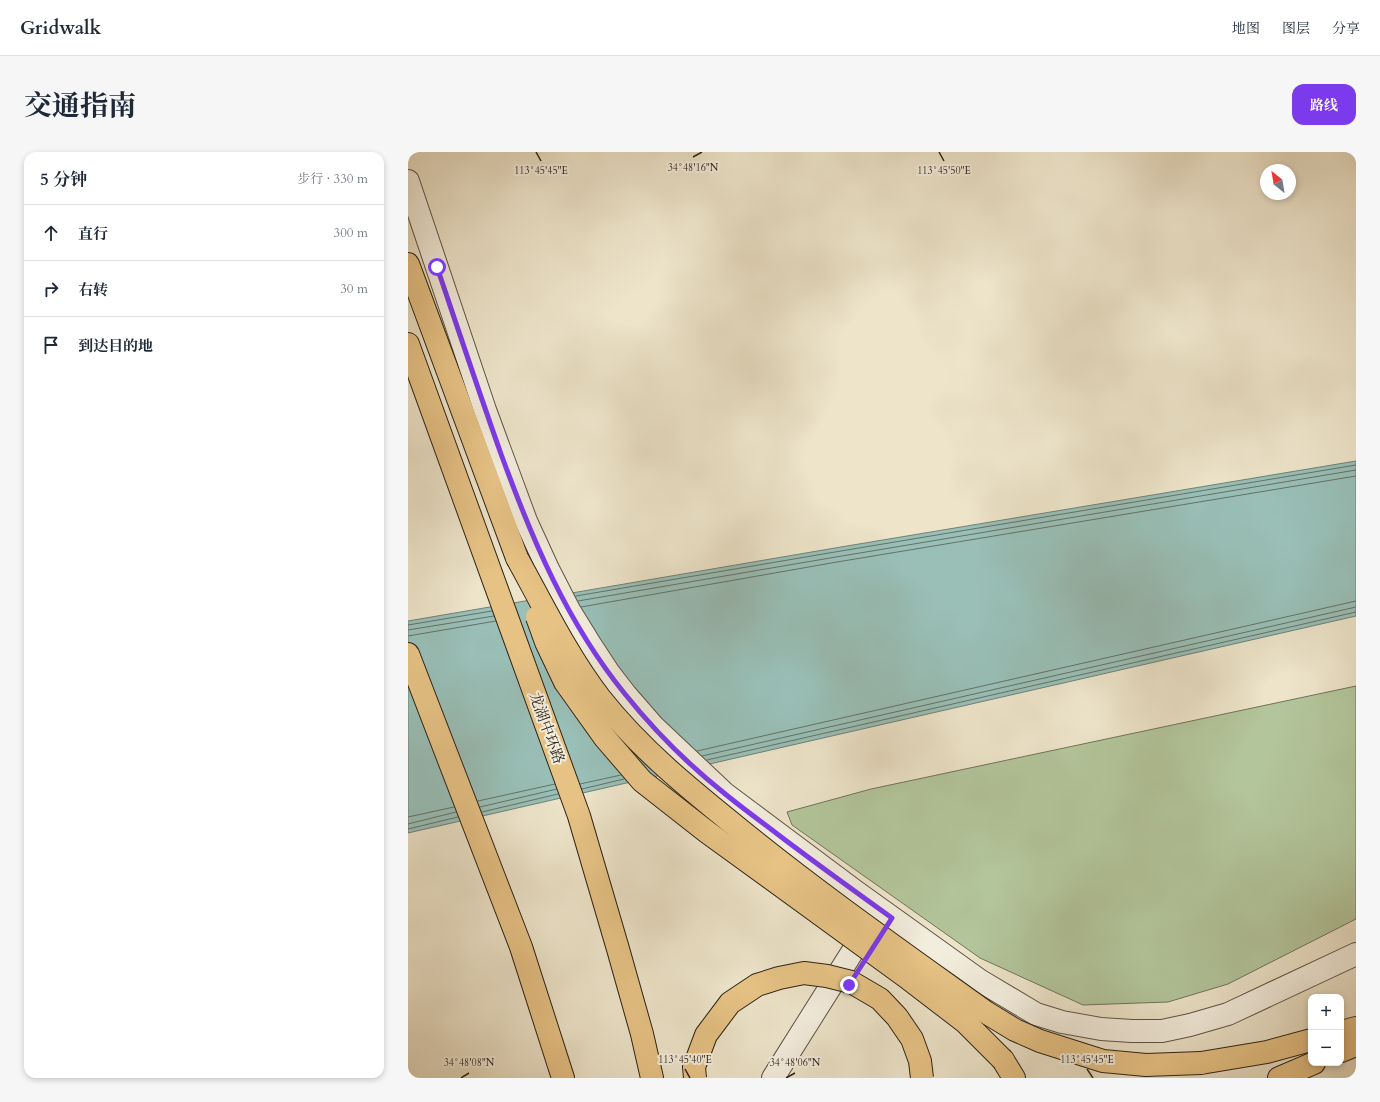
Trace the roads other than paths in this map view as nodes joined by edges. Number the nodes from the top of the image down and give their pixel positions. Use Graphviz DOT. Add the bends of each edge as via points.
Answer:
graph roads {
  1 [pos="408,181"];
  2 [pos="408,264"];
  3 [pos="408,344"];
  4 [pos="517,558"];
  5 [pos="408,654"];
  6 [pos="886,913"];
  7 [pos="1356,954"];
  8 [pos="1356,1028"];
  9 [pos="1344,1031"];
  10 [pos="1308,1041"];
  11 [pos="1356,1045"];
  12 [pos="1344,1050"];
  13 [pos="1308,1066"];
  14 [pos="562,1078"];
  15 [pos="652,1078"];
  16 [pos="695,1078"];
  17 [pos="773,1078"];
  18 [pos="789,1078"];
  19 [pos="922,1078"];
  20 [pos="1014,1078"];
  21 [pos="1279,1078"];
  1 -- 6 [label="street" via="485,410 526,521 569,610 609,673 653,726 724,793"];
  2 -- 4 [label="main road"];
  3 -- 15 [label="main road, 龙湖中环路" via="579,816 642,1034"];
  4 -- 10 [label="main road, bridge" via="573,659 600,698 669,772 793,872 987,1014 1040,1041 1103,1061 1146,1065 1201,1063 1267,1052"];
  4 -- 20 [label="main road, bridge" via="546,642 565,682 630,769 707,832 965,1022 1003,1060"];
  5 -- 14 [label="main road" via="520,947"];
  6 -- 7 [label="street" via="979,980 1036,1014 1101,1029 1162,1031 1190,1026 1228,1014"];
  6 -- 17 [label="street"];
  6 -- 18 [label="street"];
  8 -- 9 [label="main road"];
  11 -- 12 [label="main road"];
  13 -- 21 [label="main road"];
  16 -- 19 [label="main road, bridge" via="694,1067 706,1035 730,1003 757,985 804,973 851,982 880,999 897,1017 912,1039 920,1061"];
}
